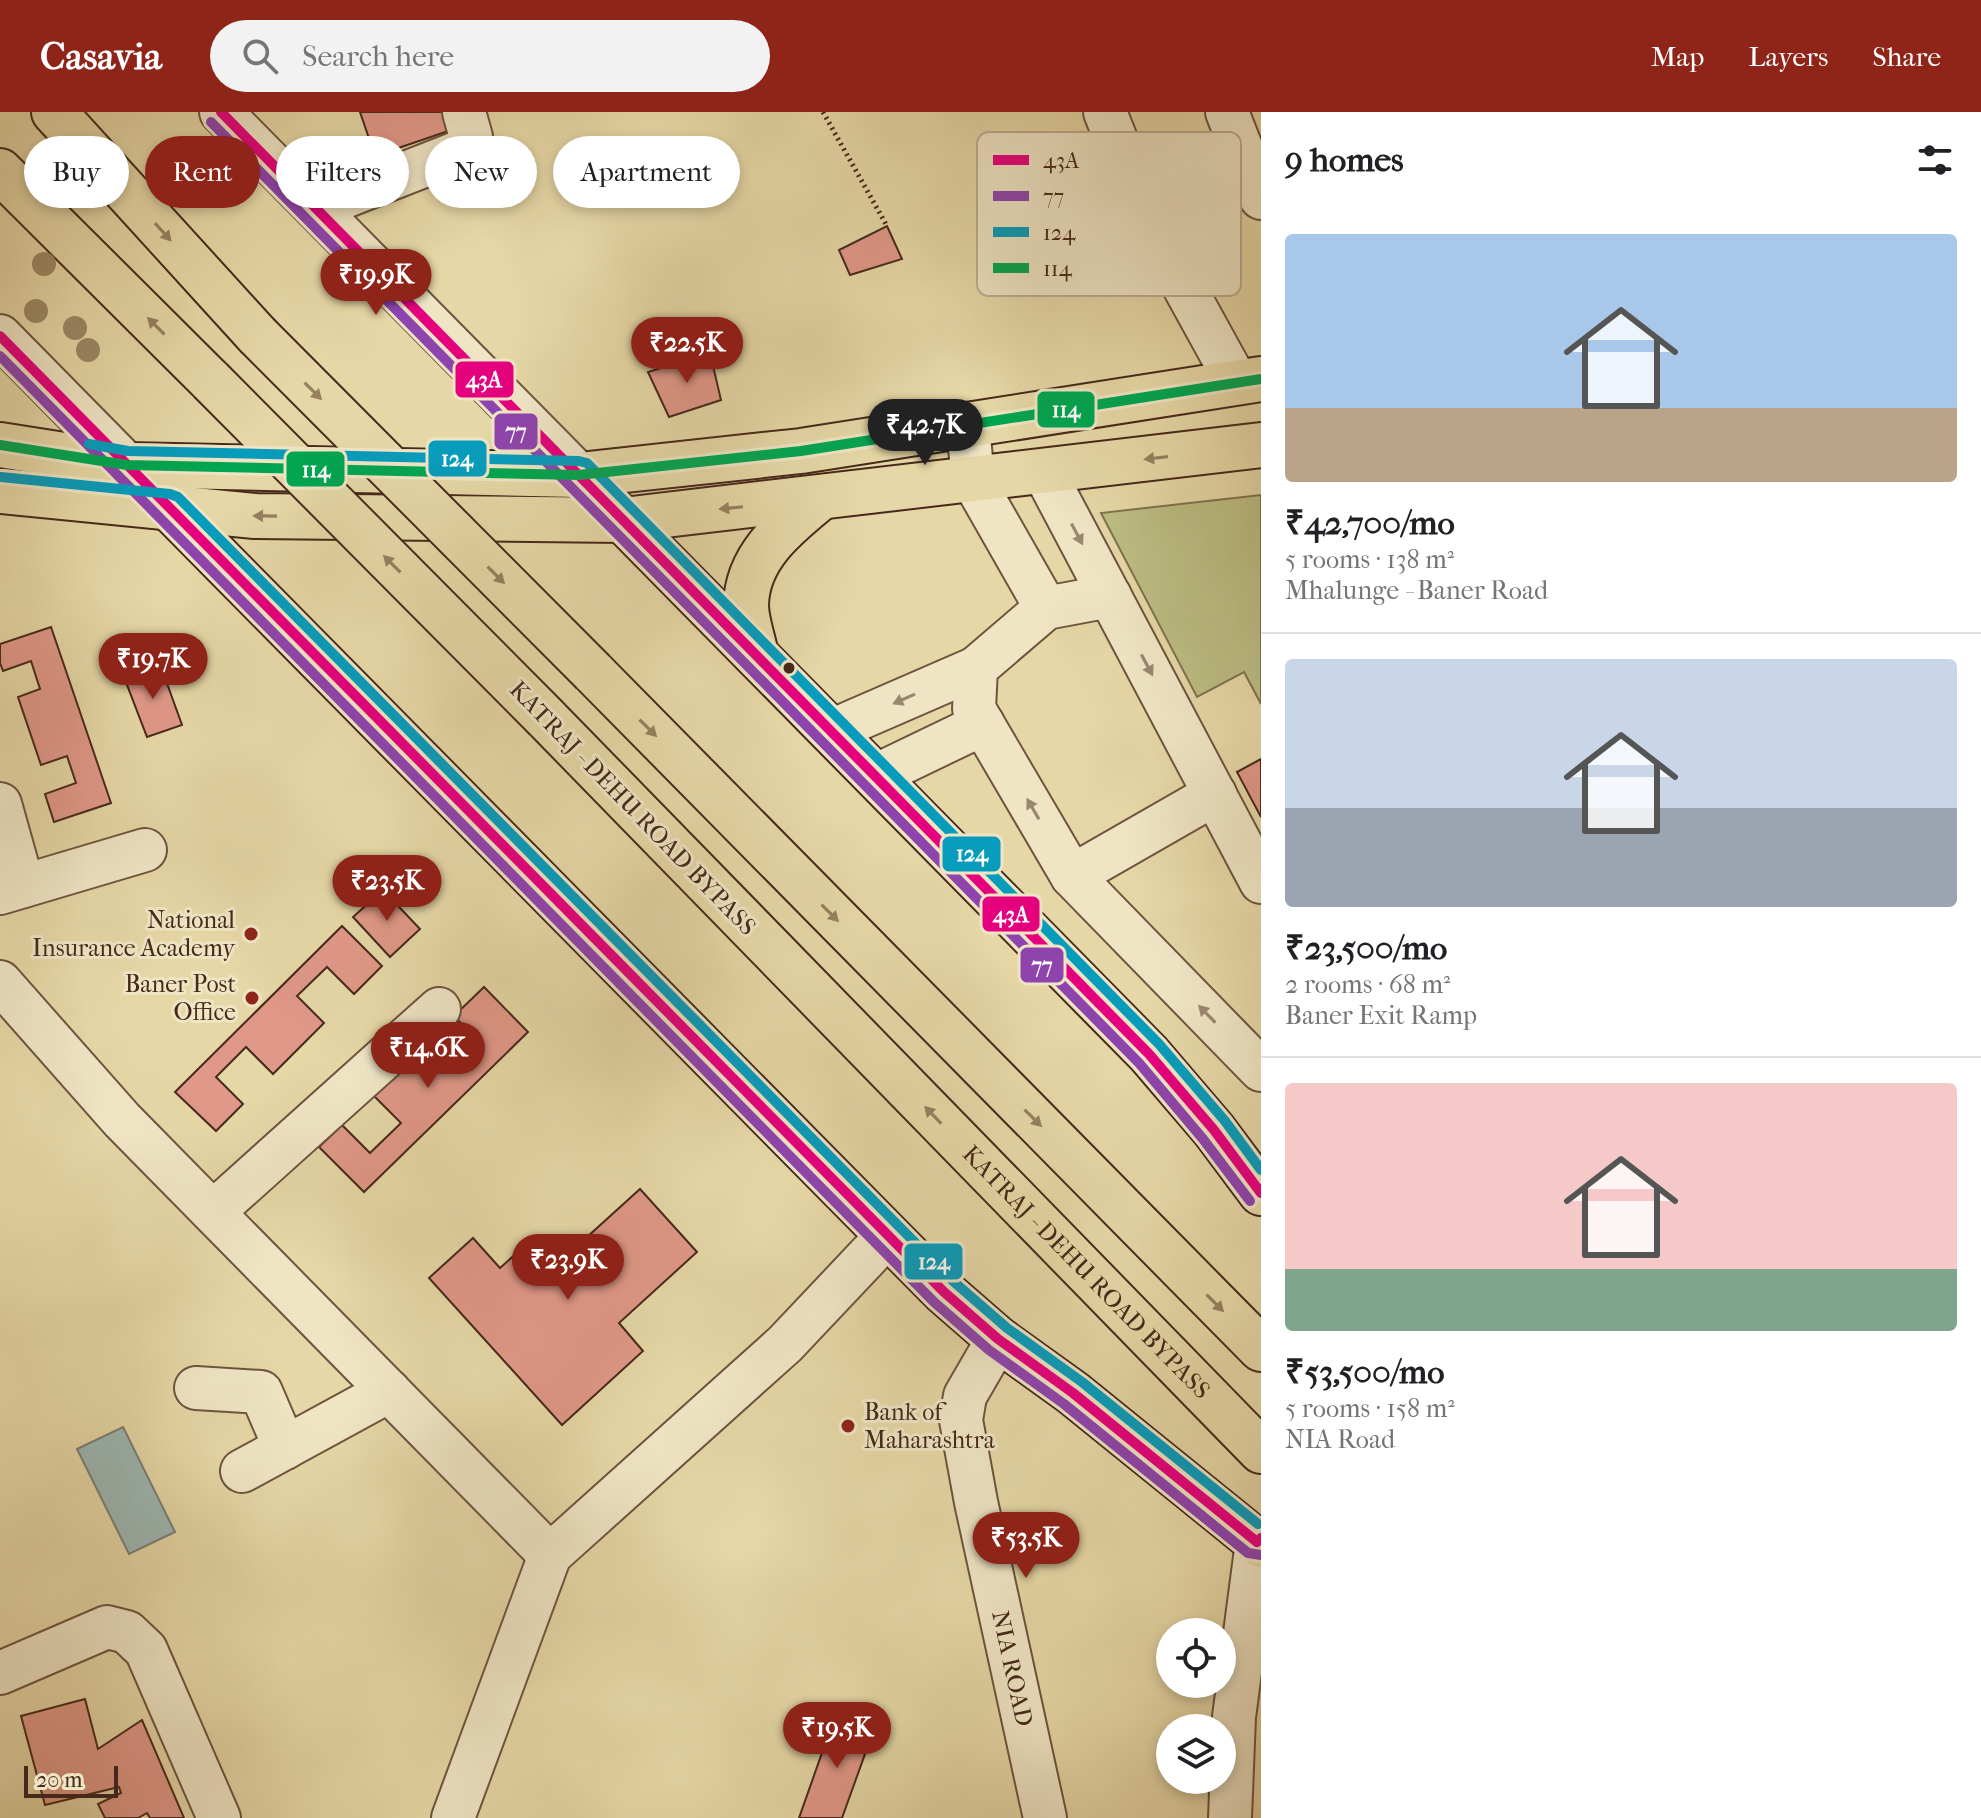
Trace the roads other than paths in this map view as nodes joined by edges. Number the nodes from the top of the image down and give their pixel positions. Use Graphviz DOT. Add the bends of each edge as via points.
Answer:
graph roads {
  1 [pos="54,112"];
  2 [pos="221,112"];
  3 [pos="464,112"];
  4 [pos="1105,112"];
  5 [pos="1227,112"];
  6 [pos="1113,132"];
  7 [pos="1235,132"];
  8 [pos="1241,147"];
  9 [pos="276,168"];
  10 [pos="0,171"];
  11 [pos="409,172"];
  12 [pos="1261,198"];
  13 [pos="316,208"];
  14 [pos="1188,296"];
  15 [pos="0,336"];
  16 [pos="1234,384"];
  17 [pos="968,426"];
  18 [pos="0,445"];
  19 [pos="1261,445"];
  20 [pos="1214,451"];
  21 [pos="127,465"];
  22 [pos="1044,472"];
  23 [pos="579,475"];
  24 [pos="973,480"];
  25 [pos="0,491"];
  26 [pos="820,498"];
  27 [pos="169,508"];
  28 [pos="623,520"];
  29 [pos="1110,596"];
  30 [pos="1046,608"];
  31 [pos="756,655"];
  32 [pos="976,668"];
  33 [pos="983,724"];
  34 [pos="831,731"];
  35 [pos="875,776"];
  36 [pos="1215,794"];
  37 [pos="0,804"];
  38 [pos="1247,823"];
  39 [pos="145,850"];
  40 [pos="1072,876"];
  41 [pos="1261,882"];
  42 [pos="11,890"];
  43 [pos="0,982"];
  44 [pos="439,1009"];
  45 [pos="1261,1070"];
  46 [pos="1261,1193"];
  47 [pos="213,1212"];
  48 [pos="888,1235"];
  49 [pos="998,1339"];
  50 [pos="1261,1349"];
  51 [pos="196,1388"];
  52 [pos="389,1391"];
  53 [pos="285,1448"];
  54 [pos="1261,1451"];
  55 [pos="242,1471"];
  56 [pos="1260,1542"];
  57 [pos="550,1555"];
  58 [pos="0,1673"];
  59 [pos="219,1818"];
  60 [pos="453,1818"];
  61 [pos="1045,1818"];
  62 [pos="1230,1818"];
  1 -- 50 [label="main road, one-way, bridge" via="257,335"];
  2 -- 9 [label="street"];
  3 -- 11 [label="street" via="471,137 467,149"];
  4 -- 6 [label="street"];
  5 -- 7 [label="street"];
  8 -- 12 [label="street"];
  54 -- 10 [label="main road, KATRAJ - DEHU ROAD BYPASS, one-way, bridge" via="546,718"];
  13 -- 23 [label="street"];
  14 -- 16 [label="street"];
  15 -- 21 [label="street"];
  16 -- 17 [label="main road"];
  16 -- 20 [label="main road"];
  17 -- 23 [label="main road" via="709,463"];
  17 -- 24 [label="street"];
  18 -- 21 [label="main road"];
  19 -- 20 [label="main road"];
  20 -- 22 [label="main road, one-way"];
  21 -- 23 [label="main road"];
  21 -- 27 [label="main road"];
  22 -- 24 [label="main road"];
  22 -- 29 [label="street, one-way"];
  23 -- 28 [label="main road"];
  24 -- 26 [label="main road"];
  24 -- 30 [label="street"];
  25 -- 27 [label="main road"];
  26 -- 28 [label="main road, one-way"];
  26 -- 31 [label="main road" via="763,551 750,581 746,605"];
  28 -- 27 [label="main road, one-way" via="255,516"];
  27 -- 48 [label="main road"];
  28 -- 31 [label="main road"];
  29 -- 30 [label="street"];
  29 -- 36 [label="street, one-way"];
  30 -- 32 [label="street"];
  31 -- 34 [label="main road"];
  32 -- 33 [label="street" via="974,709"];
  32 -- 34 [label="street, one-way"];
  33 -- 35 [label="street"];
  40 -- 33 [label="street, one-way"];
  34 -- 35 [label="main road"];
  35 -- 46 [label="main road" via="1149,1054"];
  36 -- 38 [label="street"];
  36 -- 40 [label="street"];
  37 -- 42 [label="street"];
  38 -- 41 [label="street"];
  39 -- 42 [label="street"];
  45 -- 40 [label="street, one-way"];
  43 -- 47 [label="street" via="122,1120"];
  44 -- 47 [label="street"];
  47 -- 52 [label="street"];
  48 -- 49 [label="main road"];
  48 -- 57 [label="street" via="785,1344"];
  49 -- 56 [label="main road"];
  49 -- 61 [label="street, NIA ROAD" via="965,1396 961,1420"];
  51 -- 53 [label="street" via="261,1392"];
  52 -- 53 [label="street"];
  52 -- 57 [label="street"];
  53 -- 55 [label="street"];
  56 -- 62 [label="street" via="1234,1717"];
  57 -- 60 [label="street"];
  58 -- 59 [label="street" via="107,1627 127,1632 146,1650"];
}
